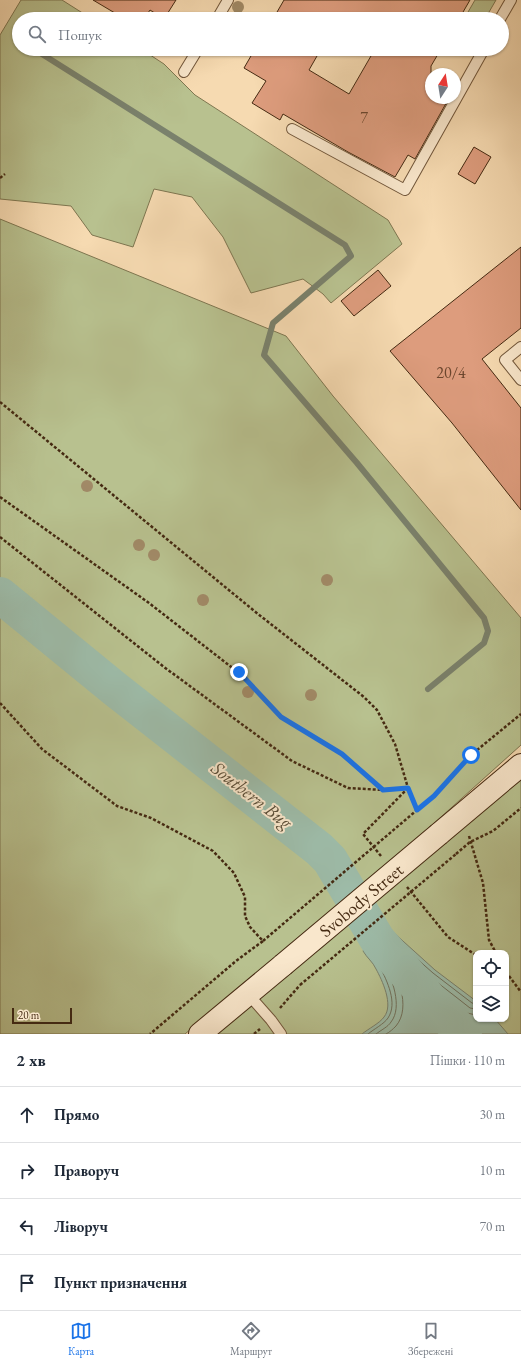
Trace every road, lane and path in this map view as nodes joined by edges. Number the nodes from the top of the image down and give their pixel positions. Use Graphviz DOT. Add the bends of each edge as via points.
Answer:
graph roads {
  1 [pos="228,0"];
  2 [pos="511,0"];
  3 [pos="221,12"];
  4 [pos="504,12"];
  5 [pos="194,56"];
  6 [pos="480,56"];
  7 [pos="184,72"];
  8 [pos="292,129"];
  9 [pos="5,174"];
  10 [pos="0,178"];
  11 [pos="521,347"];
  12 [pos="521,380"];
  13 [pos="0,402"];
  14 [pos="0,497"];
  15 [pos="0,537"];
  16 [pos="0,703"];
  17 [pos="521,714"];
  18 [pos="521,765"];
  19 [pos="408,788"];
  20 [pos="383,790"];
  21 [pos="521,808"];
  22 [pos="417,810"];
  23 [pos="466,812"];
  24 [pos="470,842"];
  25 [pos="263,941"];
  26 [pos="494,950"];
  27 [pos="509,977"];
  28 [pos="300,985"];
  29 [pos="521,992"];
  30 [pos="248,994"];
  31 [pos="150,1034"];
  32 [pos="200,1034"];
  33 [pos="281,1034"];
  1 -- 3 [label="lane"];
  2 -- 4 [label="lane"];
  5 -- 7 [label="lane"];
  6 -- 8 [label="lane" via="405,190"];
  9 -- 10 [label="path"];
  11 -- 12 [label="lane" via="505,360"];
  13 -- 19 [label="path" via="258,614 364,697 377,710 395,744"];
  14 -- 20 [label="path" via="149,603 239,672 281,717 342,754"];
  15 -- 20 [label="path" via="164,668 292,761 348,788"];
  16 -- 25 [label="path" via="42,749 117,806 151,818 213,851 234,873 244,897 245,916 250,927"];
  17 -- 22 [label="path" via="471,755 434,796"];
  18 -- 23 [label="main road, Svobody Street"];
  19 -- 20 [label="path"];
  19 -- 22 [label="path"];
  21 -- 24 [label="path" via="492,831"];
  22 -- 25 [label="path, bridge"];
  23 -- 24 [label="path"];
  23 -- 30 [label="main road, Svobody Street, bridge"];
  24 -- 26 [label="path" via="483,883 489,940"];
  24 -- 28 [label="path, bridge"];
  25 -- 31 [label="path"];
  27 -- 29 [label="path"];
  30 -- 32 [label="main road, Svobody Street"];
  30 -- 33 [label="lane"];
}
